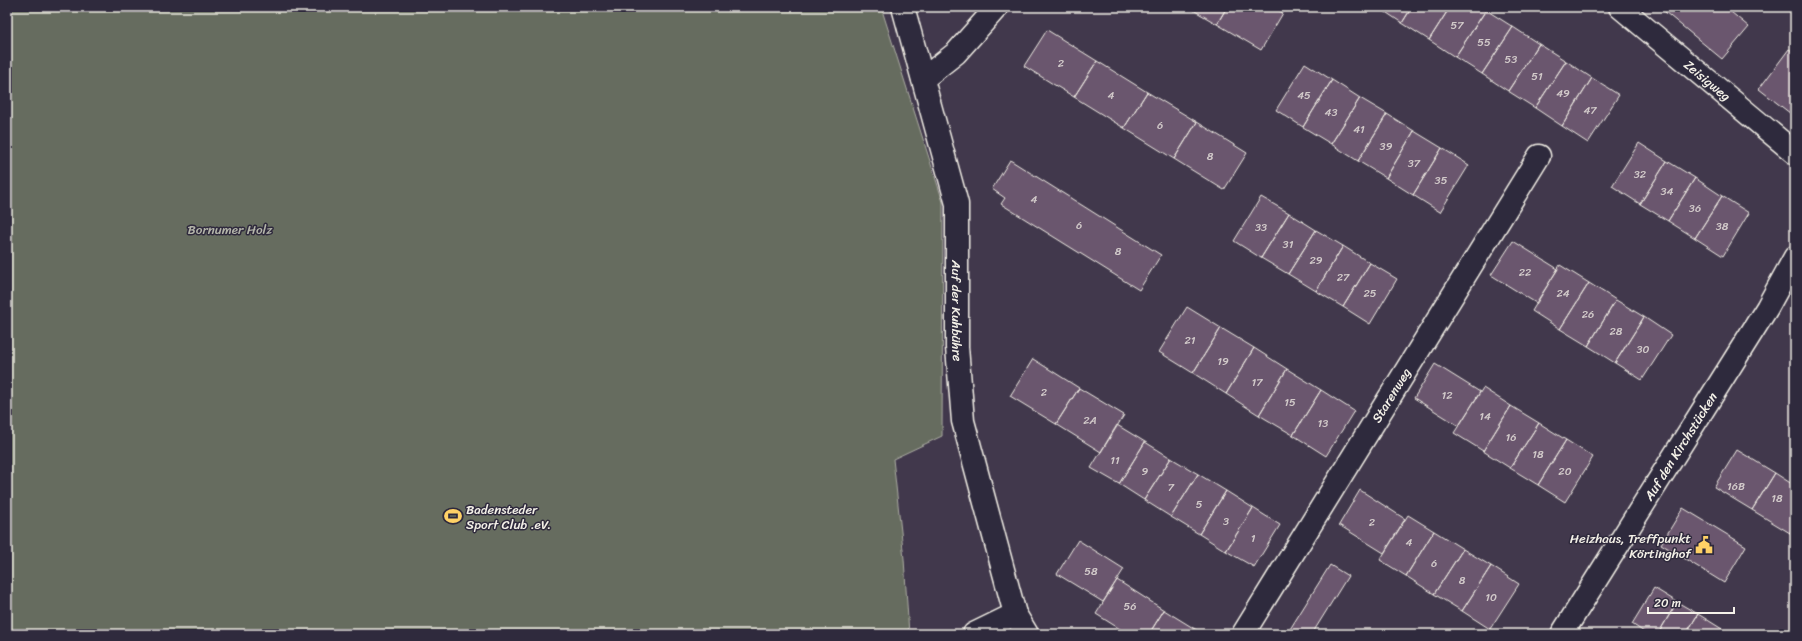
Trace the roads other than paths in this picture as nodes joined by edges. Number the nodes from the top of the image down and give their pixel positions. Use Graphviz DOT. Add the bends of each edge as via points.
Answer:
graph roads {
  1 [pos="903,7"];
  2 [pos="997,7"];
  3 [pos="1620,7"];
  4 [pos="923,79"];
  5 [pos="1795,153"];
  6 [pos="1539,156"];
  7 [pos="1795,257"];
  8 [pos="1015,614"];
  9 [pos="974,634"];
  10 [pos="1027,634"];
  11 [pos="1243,634"];
  12 [pos="1562,634"];
  1 -- 4 [label="street, Auf der Kuhbühre"];
  2 -- 4 [label="street" via="956,53"];
  3 -- 5 [label="street, Zeisigweg"];
  4 -- 8 [label="street, Auf der Kuhbühre" via="957,204 957,347 963,421"];
  6 -- 11 [label="street, Starenweg"];
  7 -- 12 [label="street, Auf den Kirchstücken" via="1762,315"];
  8 -- 9 [label="street"];
  8 -- 10 [label="street, Auf der Kuhbühre"];
}
